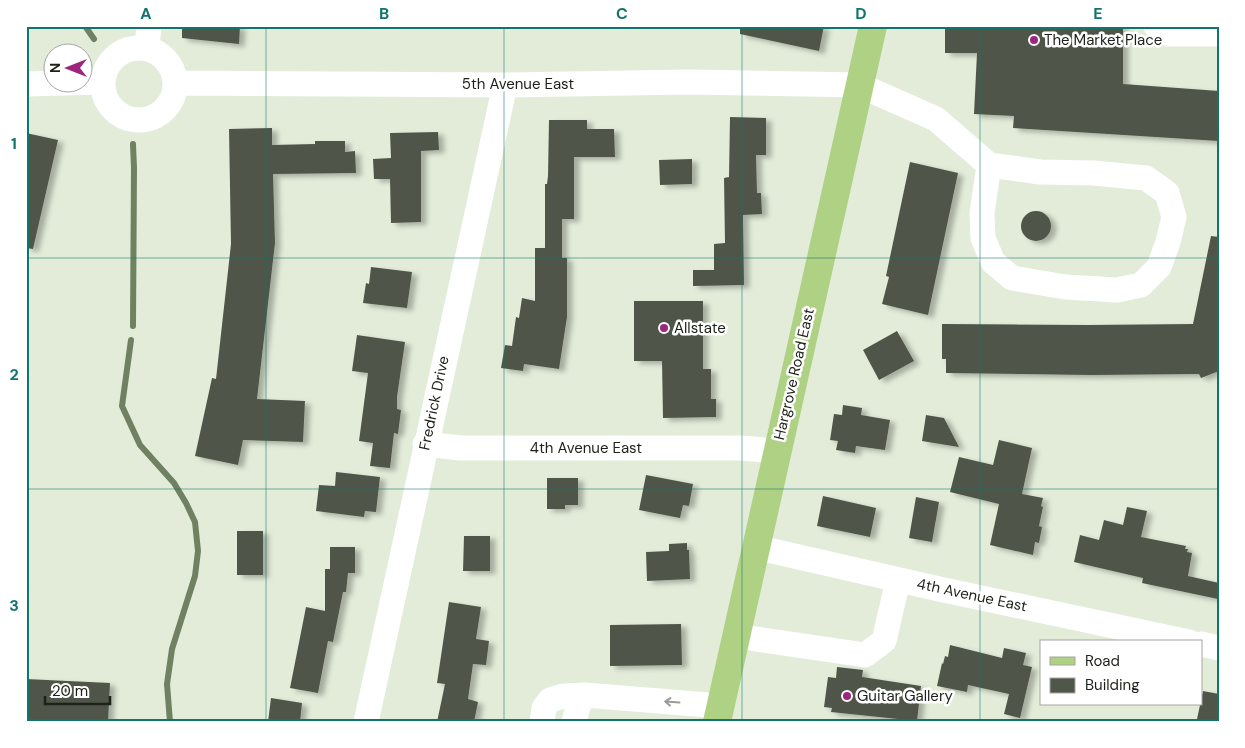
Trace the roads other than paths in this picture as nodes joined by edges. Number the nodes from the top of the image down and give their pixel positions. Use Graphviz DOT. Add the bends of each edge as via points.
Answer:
graph roads {
  1 [pos="872,26"];
  2 [pos="1156,26"];
  3 [pos="1219,34"];
  4 [pos="148,37"];
  5 [pos="103,82"];
  6 [pos="176,83"];
  7 [pos="26,84"];
  8 [pos="505,85"];
  9 [pos="859,85"];
  10 [pos="989,165"];
  11 [pos="425,444"];
  12 [pos="777,451"];
  13 [pos="755,547"];
  14 [pos="898,580"];
  15 [pos="736,636"];
  16 [pos="1180,640"];
  17 [pos="1202,644"];
  18 [pos="1219,648"];
  19 [pos="585,696"];
  20 [pos="719,714"];
  21 [pos="366,722"];
  22 [pos="542,722"];
  23 [pos="574,722"];
  1 -- 9 [label="main road, Hargrove Road East"];
  2 -- 3 [label="street" via="1169,34"];
  4 -- 5 [label="street" via="112,59"];
  4 -- 6 [label="street" via="168,60"];
  5 -- 6 [label="street" via="104,93 116,112 128,119 142,120 155,117 166,109 174,97"];
  5 -- 7 [label="street"];
  6 -- 8 [label="street, 5th Avenue East"];
  8 -- 9 [label="street, 5th Avenue East" via="688,82"];
  8 -- 11 [label="street, Fredrick Drive"];
  9 -- 10 [label="street" via="936,119"];
  9 -- 12 [label="main road, Hargrove Road East"];
  10 -- 10 [label="street" via="982,213 983,238 993,262 1012,278 1065,287 1116,290 1141,285 1159,267 1174,217 1167,193 1146,178 1040,172"];
  11 -- 12 [label="street, 4th Avenue East" via="460,448 741,448"];
  11 -- 21 [label="street, Fredrick Drive"];
  12 -- 13 [label="main road, Hargrove Road East"];
  13 -- 14 [label="street, 4th Avenue East"];
  13 -- 15 [label="main road, Hargrove Road East"];
  14 -- 15 [label="street" via="884,641 865,656"];
  14 -- 16 [label="street, 4th Avenue East"];
  15 -- 20 [label="main road, Hargrove Road East"];
  17 -- 18 [label="street"];
  20 -- 19 [label="street, one-way"];
  19 -- 22 [label="street" via="550,700 544,708"];
  19 -- 23 [label="street" via="578,706"];
}
